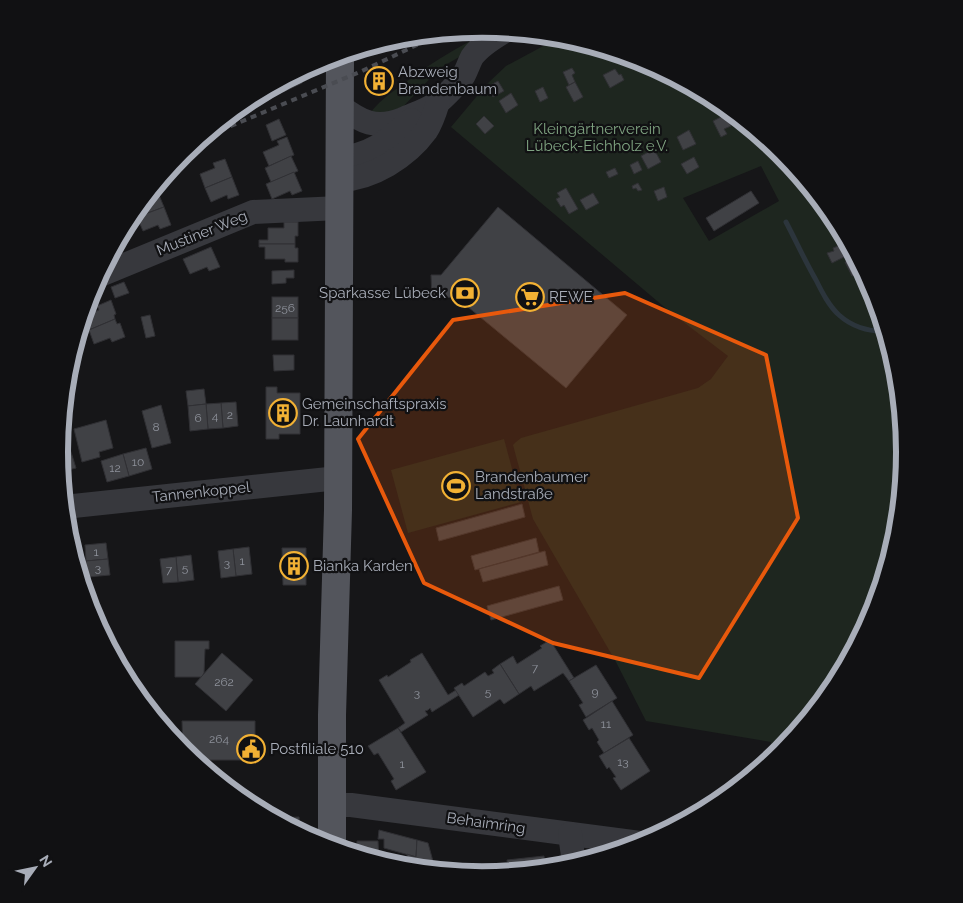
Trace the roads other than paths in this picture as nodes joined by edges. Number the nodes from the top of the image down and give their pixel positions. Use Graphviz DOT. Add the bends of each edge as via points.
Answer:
graph roads {
  1 [pos="494,38"];
  2 [pos="513,38"];
  3 [pos="340,62"];
  4 [pos="464,75"];
  5 [pos="340,106"];
  6 [pos="429,107"];
  7 [pos="340,169"];
  8 [pos="340,208"];
  9 [pos="108,272"];
  10 [pos="338,478"];
  11 [pos="71,506"];
  12 [pos="332,805"];
  13 [pos="570,834"];
  14 [pos="332,838"];
  15 [pos="623,841"];
  16 [pos="573,855"];
  1 -- 4 [label="street" via="470,60"];
  2 -- 4 [label="street" via="488,63"];
  3 -- 5 [label="main road"];
  4 -- 6 [label="street"];
  5 -- 6 [label="street" via="355,117 380,125 395,123"];
  5 -- 7 [label="main road"];
  6 -- 7 [label="street" via="433,119 425,132 394,160 364,177 353,179"];
  7 -- 8 [label="main road"];
  8 -- 9 [label="street, Mustiner Weg" via="253,212"];
  8 -- 10 [label="main road"];
  10 -- 11 [label="street, Tannenkoppel"];
  10 -- 12 [label="main road"];
  12 -- 13 [label="street, Behaimring"];
  12 -- 14 [label="main road"];
  13 -- 15 [label="street, Behaimring"];
  13 -- 16 [label="street"];
}
